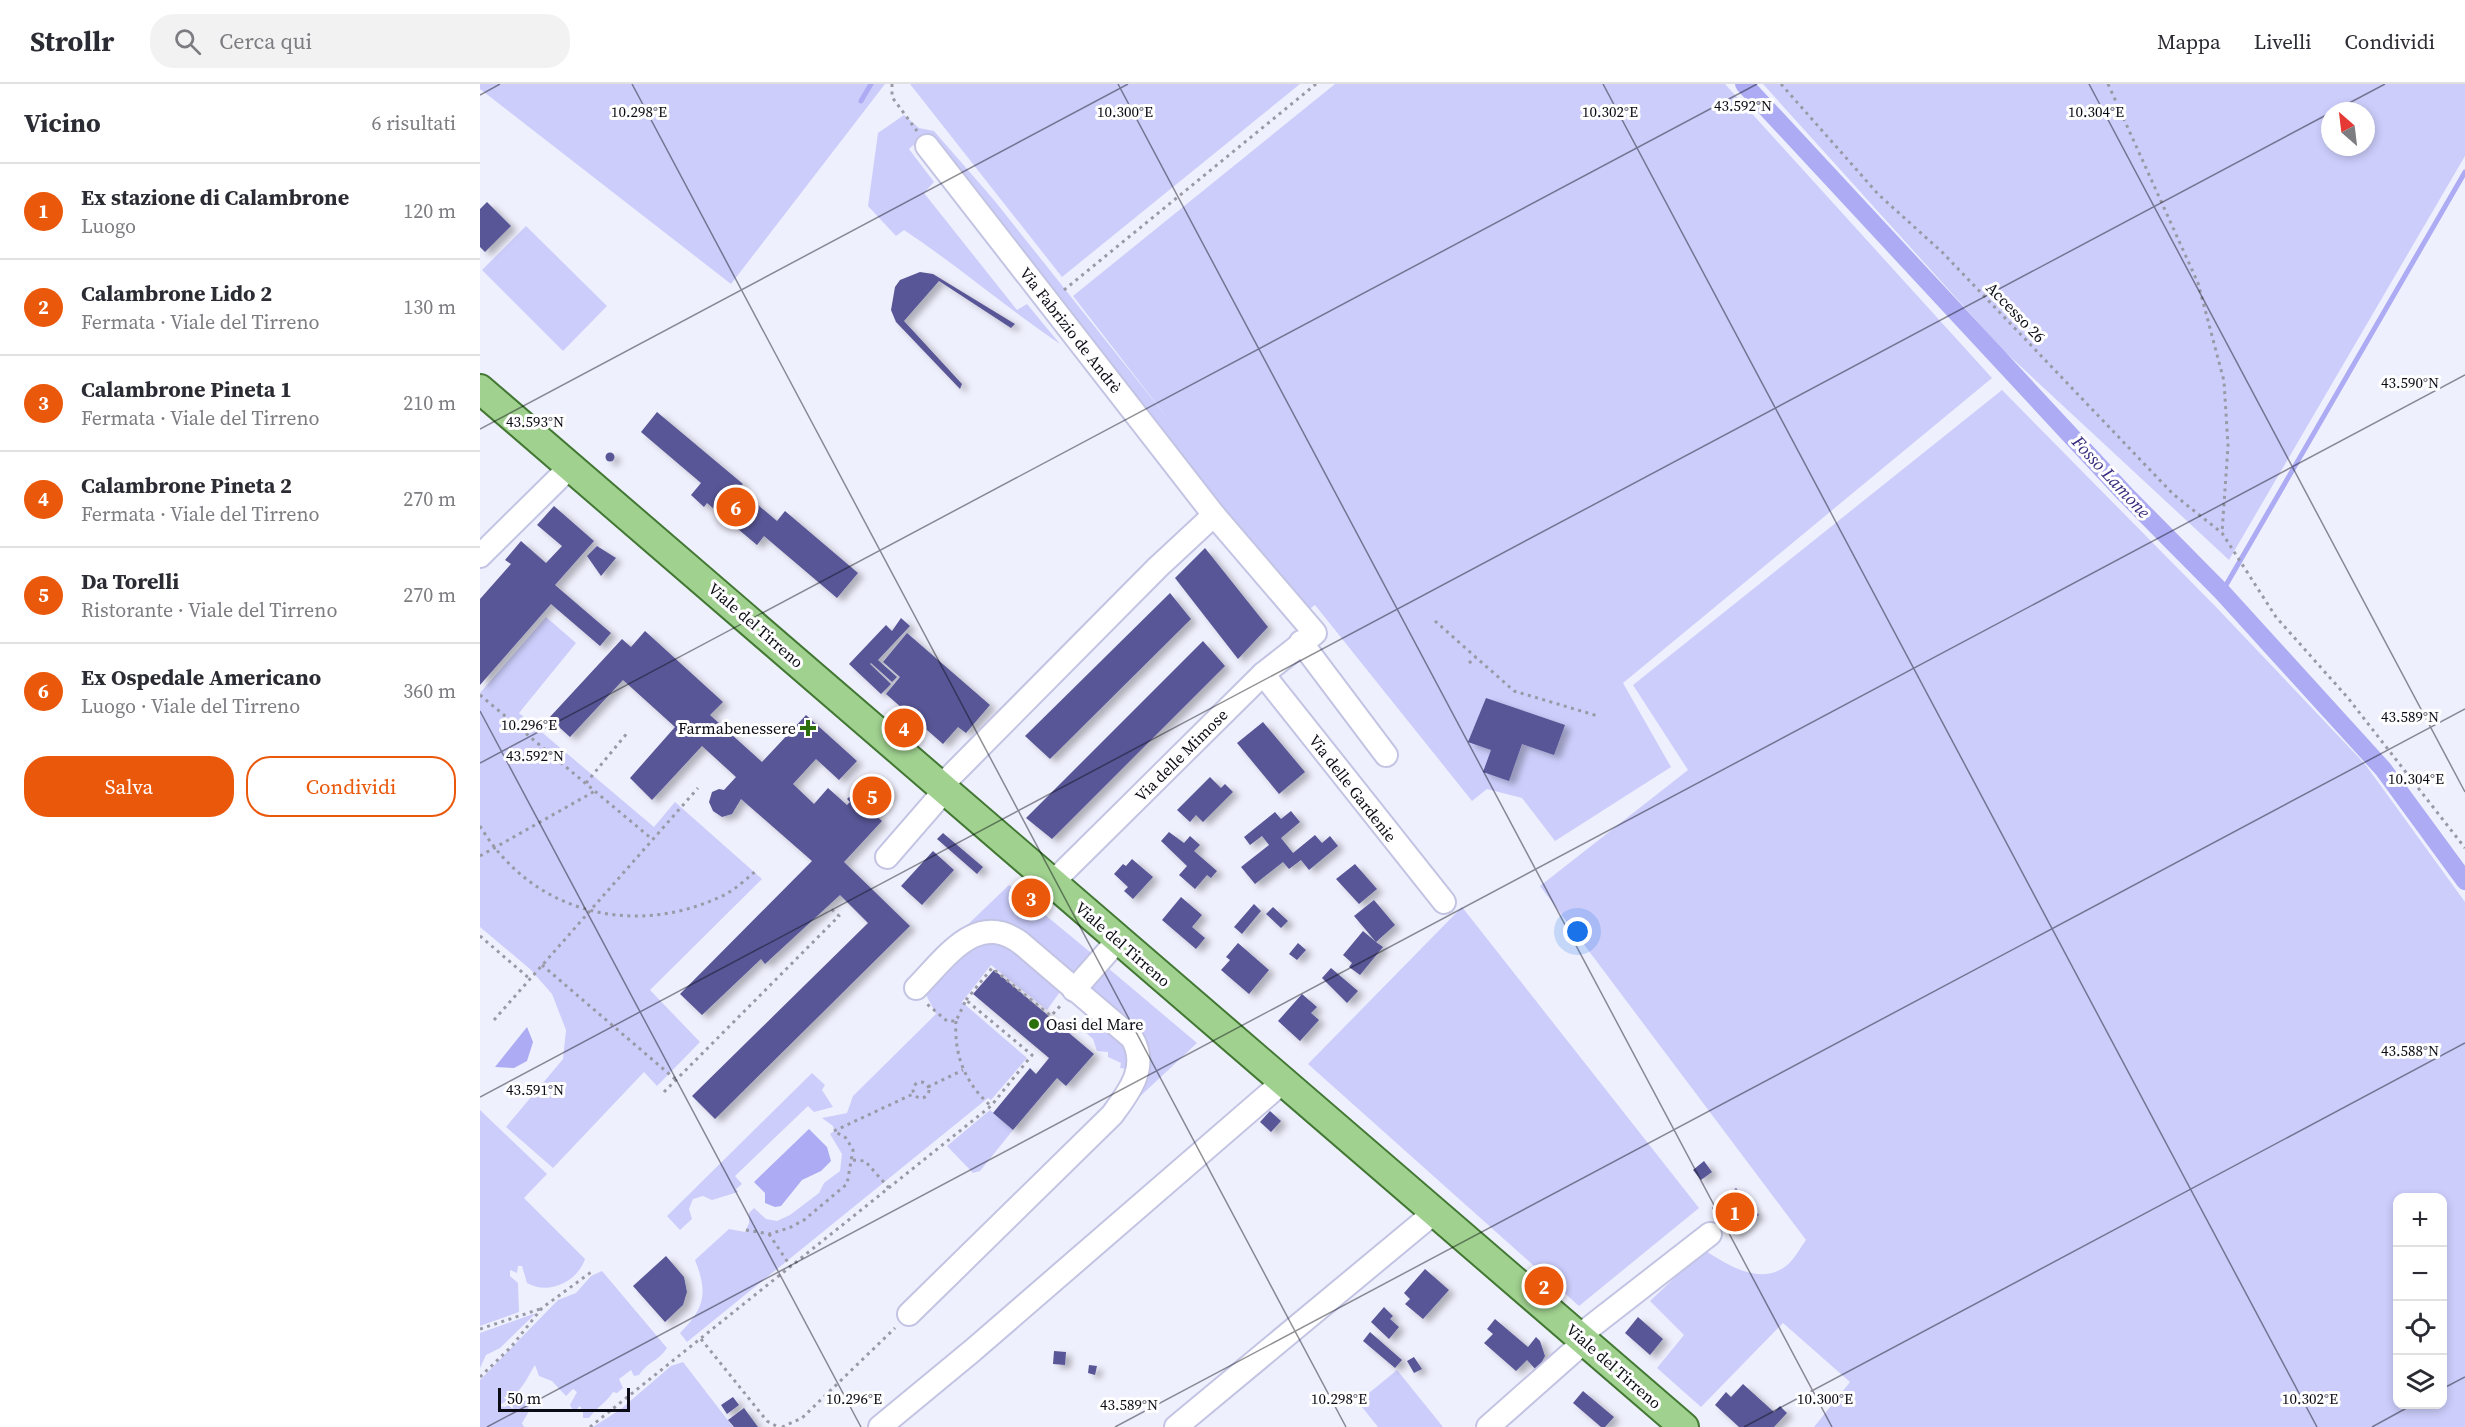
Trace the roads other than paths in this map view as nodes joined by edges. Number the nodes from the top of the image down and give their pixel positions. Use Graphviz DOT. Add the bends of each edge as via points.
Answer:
graph roads {
  1 [pos="927,146"];
  2 [pos="480,389"];
  3 [pos="570,467"];
  4 [pos="1214,515"];
  5 [pos="480,556"];
  6 [pos="1308,637"];
  7 [pos="1263,674"];
  8 [pos="1386,755"];
  9 [pos="943,788"];
  10 [pos="887,857"];
  11 [pos="1052,883"];
  12 [pos="1444,902"];
  13 [pos="1118,940"];
  14 [pos="916,988"];
  15 [pos="1074,990"];
  16 [pos="1284,1081"];
  17 [pos="1435,1212"];
  18 [pos="1710,1234"];
  19 [pos="909,1314"];
  20 [pos="1582,1339"];
  21 [pos="880,1427"];
  22 [pos="1176,1427"];
  23 [pos="1488,1427"];
  24 [pos="1684,1427"];
  1 -- 4 [label="street, Via Fabrizio de Andrè"];
  2 -- 3 [label="main road, Viale del Tirreno"];
  3 -- 5 [label="street"];
  3 -- 9 [label="main road, Viale del Tirreno"];
  4 -- 6 [label="street, Via Fabrizio de Andrè"];
  4 -- 9 [label="street" via="1158,567"];
  6 -- 7 [label="street, Via delle Mimose"];
  6 -- 8 [label="street, Via Fabrizio de Andrè"];
  7 -- 11 [label="street, Via delle Mimose"];
  7 -- 12 [label="street, Via delle Gardenie"];
  9 -- 10 [label="street"];
  9 -- 11 [label="main road, Viale del Tirreno"];
  11 -- 13 [label="main road, Viale del Tirreno"];
  13 -- 15 [label="street"];
  13 -- 16 [label="main road, Viale del Tirreno"];
  14 -- 15 [label="street" via="968,938 993,930 1014,938"];
  15 -- 19 [label="street" via="1132,1038 1139,1065 1133,1086 1112,1115"];
  16 -- 17 [label="main road, Viale del Tirreno"];
  16 -- 21 [label="street"];
  17 -- 20 [label="main road, Viale del Tirreno"];
  17 -- 22 [label="street"];
  18 -- 20 [label="street"];
  20 -- 23 [label="street"];
  20 -- 24 [label="main road, Viale del Tirreno"];
}
